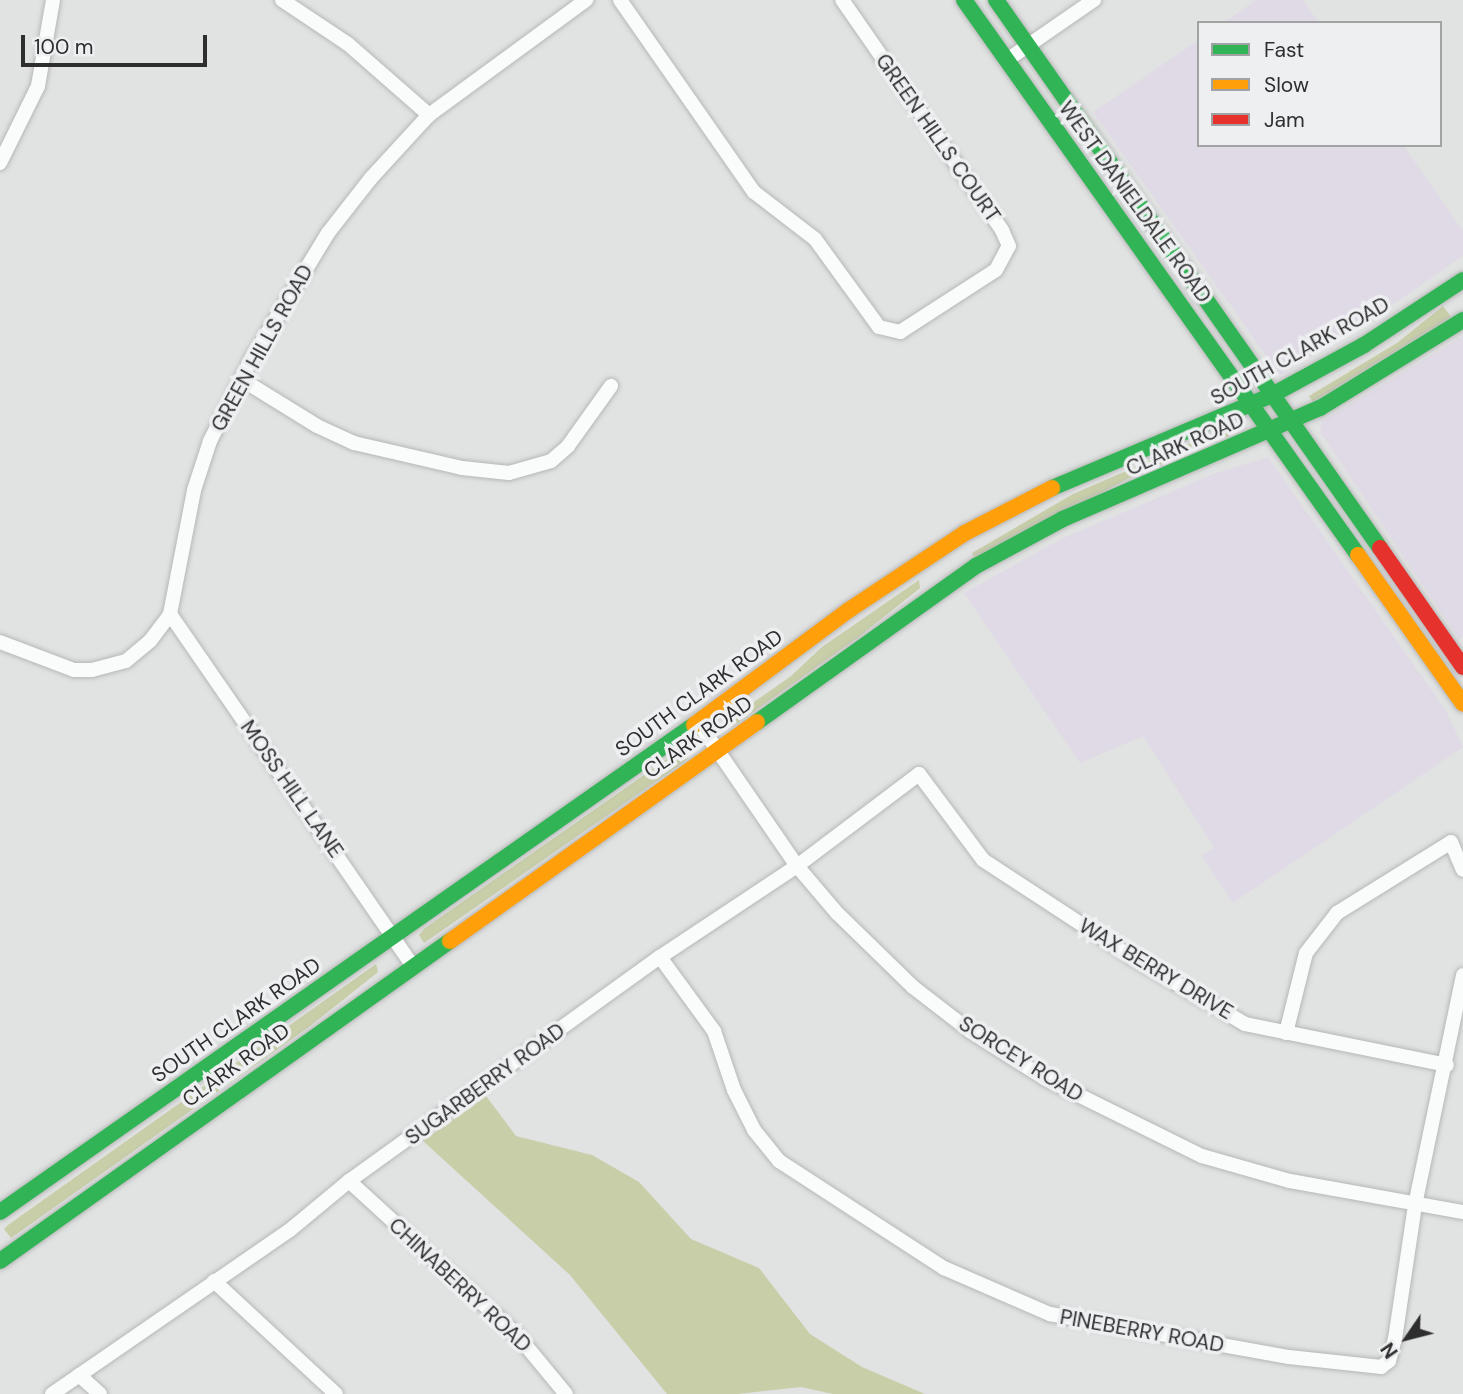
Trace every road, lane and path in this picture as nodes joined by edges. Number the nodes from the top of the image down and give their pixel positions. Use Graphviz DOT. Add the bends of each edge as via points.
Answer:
graph roads {
  1 [pos="53,0"];
  2 [pos="282,0"];
  3 [pos="586,0"];
  4 [pos="620,0"];
  5 [pos="842,0"];
  6 [pos="964,0"];
  7 [pos="996,0"];
  8 [pos="1094,0"];
  9 [pos="1028,46"];
  10 [pos="1007,61"];
  11 [pos="429,115"];
  12 [pos="1079,119"];
  13 [pos="1060,134"];
  14 [pos="0,163"];
  15 [pos="1153,223"];
  16 [pos="1135,239"];
  17 [pos="1463,280"];
  18 [pos="1463,301"];
  19 [pos="1463,319"];
  20 [pos="241,379"];
  21 [pos="611,386"];
  22 [pos="1272,395"];
  23 [pos="1251,405"];
  24 [pos="1289,421"];
  25 [pos="1268,430"];
  26 [pos="935,552"];
  27 [pos="954,581"];
  28 [pos="170,614"];
  29 [pos="0,642"];
  30 [pos="1463,667"];
  31 [pos="1462,702"];
  32 [pos="698,722"];
  33 [pos="718,749"];
  34 [pos="919,774"];
  35 [pos="797,866"];
  36 [pos="1463,870"];
  37 [pos="392,936"];
  38 [pos="660,957"];
  39 [pos="412,965"];
  40 [pos="1463,975"];
  41 [pos="1286,1033"];
  42 [pos="1447,1065"];
  43 [pos="349,1181"];
  44 [pos="1415,1205"];
  45 [pos="0,1212"];
  46 [pos="1463,1212"];
  47 [pos="0,1261"];
  48 [pos="214,1281"];
  49 [pos="79,1376"];
  50 [pos="52,1394"];
  51 [pos="100,1394"];
  52 [pos="337,1394"];
  53 [pos="566,1394"];
  1 -- 14 [label="street" via="38,86"];
  2 -- 11 [label="street" via="348,44"];
  3 -- 11 [label="street, GREEN HILLS ROAD"];
  4 -- 5 [label="street, GREEN HILLS COURT" via="754,192 815,239 878,327 900,332 996,270 1009,246"];
  6 -- 10 [label="main road, WEST DANIELDALE ROAD"];
  7 -- 9 [label="main road, WEST DANIELDALE ROAD"];
  8 -- 9 [label="street"];
  9 -- 10 [label="street"];
  9 -- 12 [label="main road, WEST DANIELDALE ROAD"];
  10 -- 13 [label="main road, WEST DANIELDALE ROAD"];
  11 -- 20 [label="street, GREEN HILLS ROAD" via="349,203"];
  12 -- 13 [label="main road"];
  12 -- 15 [label="main road, WEST DANIELDALE ROAD"];
  13 -- 16 [label="main road, WEST DANIELDALE ROAD"];
  15 -- 16 [label="main road"];
  15 -- 22 [label="main road, WEST DANIELDALE ROAD"];
  16 -- 23 [label="main road, WEST DANIELDALE ROAD"];
  17 -- 22 [label="main road, SOUTH CLARK ROAD" via="1364,345"];
  18 -- 19 [label="main road"];
  19 -- 24 [label="main road, CLARK ROAD" via="1369,380"];
  20 -- 21 [label="street" via="354,443 462,468 512,473 551,461 568,446"];
  20 -- 28 [label="street, GREEN HILLS ROAD" via="200,465"];
  22 -- 23 [label="main road, SOUTH CLARK ROAD"];
  22 -- 24 [label="main road, WEST DANIELDALE ROAD"];
  23 -- 25 [label="main road, WEST DANIELDALE ROAD"];
  23 -- 26 [label="main road, SOUTH CLARK ROAD" via="1053,487"];
  24 -- 25 [label="main road, CLARK ROAD"];
  24 -- 30 [label="main road, WEST DANIELDALE ROAD"];
  25 -- 27 [label="main road, CLARK ROAD" via="1063,519"];
  25 -- 31 [label="main road, WEST DANIELDALE ROAD"];
  26 -- 27 [label="main road"];
  26 -- 32 [label="main road, SOUTH CLARK ROAD"];
  27 -- 33 [label="main road, CLARK ROAD"];
  28 -- 29 [label="street, GREEN HILLS ROAD" via="140,651 126,661 92,670 61,666"];
  28 -- 37 [label="street, MOSS HILL LANE"];
  32 -- 33 [label="street, SORCEY ROAD"];
  32 -- 37 [label="main road, SOUTH CLARK ROAD"];
  33 -- 35 [label="street, SORCEY ROAD"];
  33 -- 39 [label="main road, CLARK ROAD"];
  34 -- 35 [label="street, SUGARBERRY ROAD"];
  34 -- 41 [label="street, WAX BERRY DRIVE" via="983,860 1245,1024"];
  35 -- 38 [label="street, SUGARBERRY ROAD"];
  35 -- 44 [label="street, SORCEY ROAD" via="837,913 913,987 1046,1079 1202,1156 1290,1181"];
  36 -- 41 [label="street" via="1451,842 1336,913 1306,953"];
  37 -- 39 [label="street, MOSS HILL LANE"];
  37 -- 45 [label="main road, SOUTH CLARK ROAD"];
  38 -- 43 [label="street, SUGARBERRY ROAD"];
  38 -- 44 [label="street, PINEBERRY ROAD" via="714,1031 739,1100 779,1161 944,1268 1050,1314 1289,1357 1381,1367 1389,1362 1395,1339"];
  39 -- 47 [label="main road, CLARK ROAD"];
  40 -- 42 [label="street, PINEBERRY ROAD"];
  41 -- 42 [label="street, WAX BERRY DRIVE"];
  42 -- 44 [label="street, PINEBERRY ROAD"];
  43 -- 48 [label="street, SUGARBERRY ROAD" via="290,1230"];
  43 -- 53 [label="street, CHINABERRY ROAD" via="518,1336"];
  44 -- 46 [label="street, SORCEY ROAD"];
  48 -- 49 [label="street, SUGARBERRY ROAD"];
  48 -- 52 [label="street"];
  49 -- 50 [label="street, SUGARBERRY ROAD"];
  49 -- 51 [label="street"];
}
